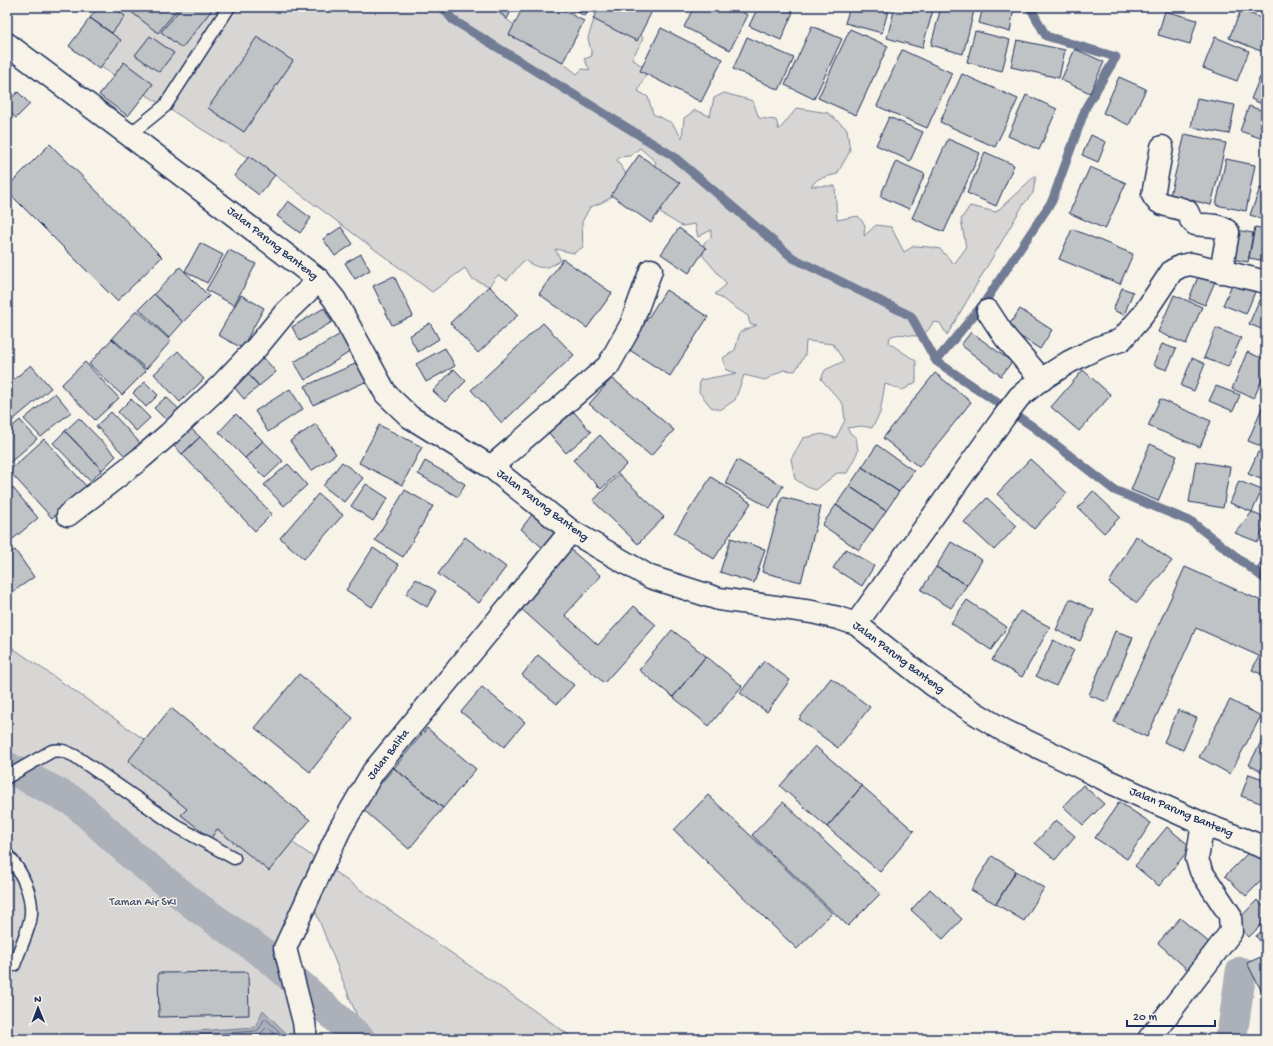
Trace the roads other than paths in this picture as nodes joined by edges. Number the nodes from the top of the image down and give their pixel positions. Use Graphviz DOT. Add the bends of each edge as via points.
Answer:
graph roads {
  1 [pos="229,7"];
  2 [pos="7,44"];
  3 [pos="129,134"];
  4 [pos="1162,147"];
  5 [pos="651,270"];
  6 [pos="1221,272"];
  7 [pos="318,280"];
  8 [pos="1266,282"];
  9 [pos="988,312"];
  10 [pos="1042,380"];
  11 [pos="491,467"];
  12 [pos="68,515"];
  13 [pos="572,531"];
  14 [pos="856,624"];
  15 [pos="7,776"];
  16 [pos="1203,824"];
  17 [pos="1266,848"];
  18 [pos="7,855"];
  19 [pos="234,858"];
  20 [pos="14,965"];
  21 [pos="305,1031"];
  22 [pos="1149,1039"];
  1 -- 3 [label="lane" via="165,106"];
  2 -- 3 [label="street, Jalan Parung Banteng"];
  3 -- 7 [label="street, Jalan Parung Banteng"];
  4 -- 6 [label="street" via="1153,195 1155,201 1187,211 1195,224 1226,229 1228,232"];
  5 -- 11 [label="street" via="631,324 608,366"];
  6 -- 8 [label="street"];
  6 -- 10 [label="street" via="1191,264 1172,271 1142,316 1121,340 1069,362"];
  7 -- 11 [label="street, Jalan Parung Banteng" via="335,300 386,394 410,417"];
  7 -- 12 [label="street" via="220,386 169,434"];
  9 -- 10 [label="street" via="1005,337"];
  10 -- 14 [label="street" via="1009,410"];
  11 -- 13 [label="street, Jalan Parung Banteng"];
  13 -- 14 [label="street, Jalan Parung Banteng" via="650,577 719,599 812,612"];
  13 -- 21 [label="street, Jalan Balita" via="374,772 340,829 285,948"];
  14 -- 16 [label="street, Jalan Parung Banteng" via="933,685 1003,730"];
  15 -- 19 [label="lane" via="60,749 75,756 178,827"];
  16 -- 17 [label="street, Jalan Parung Banteng"];
  16 -- 22 [label="street" via="1197,859 1201,871 1230,915 1231,932"];
  18 -- 20 [label="lane" via="25,883 30,899 30,920"];
}
